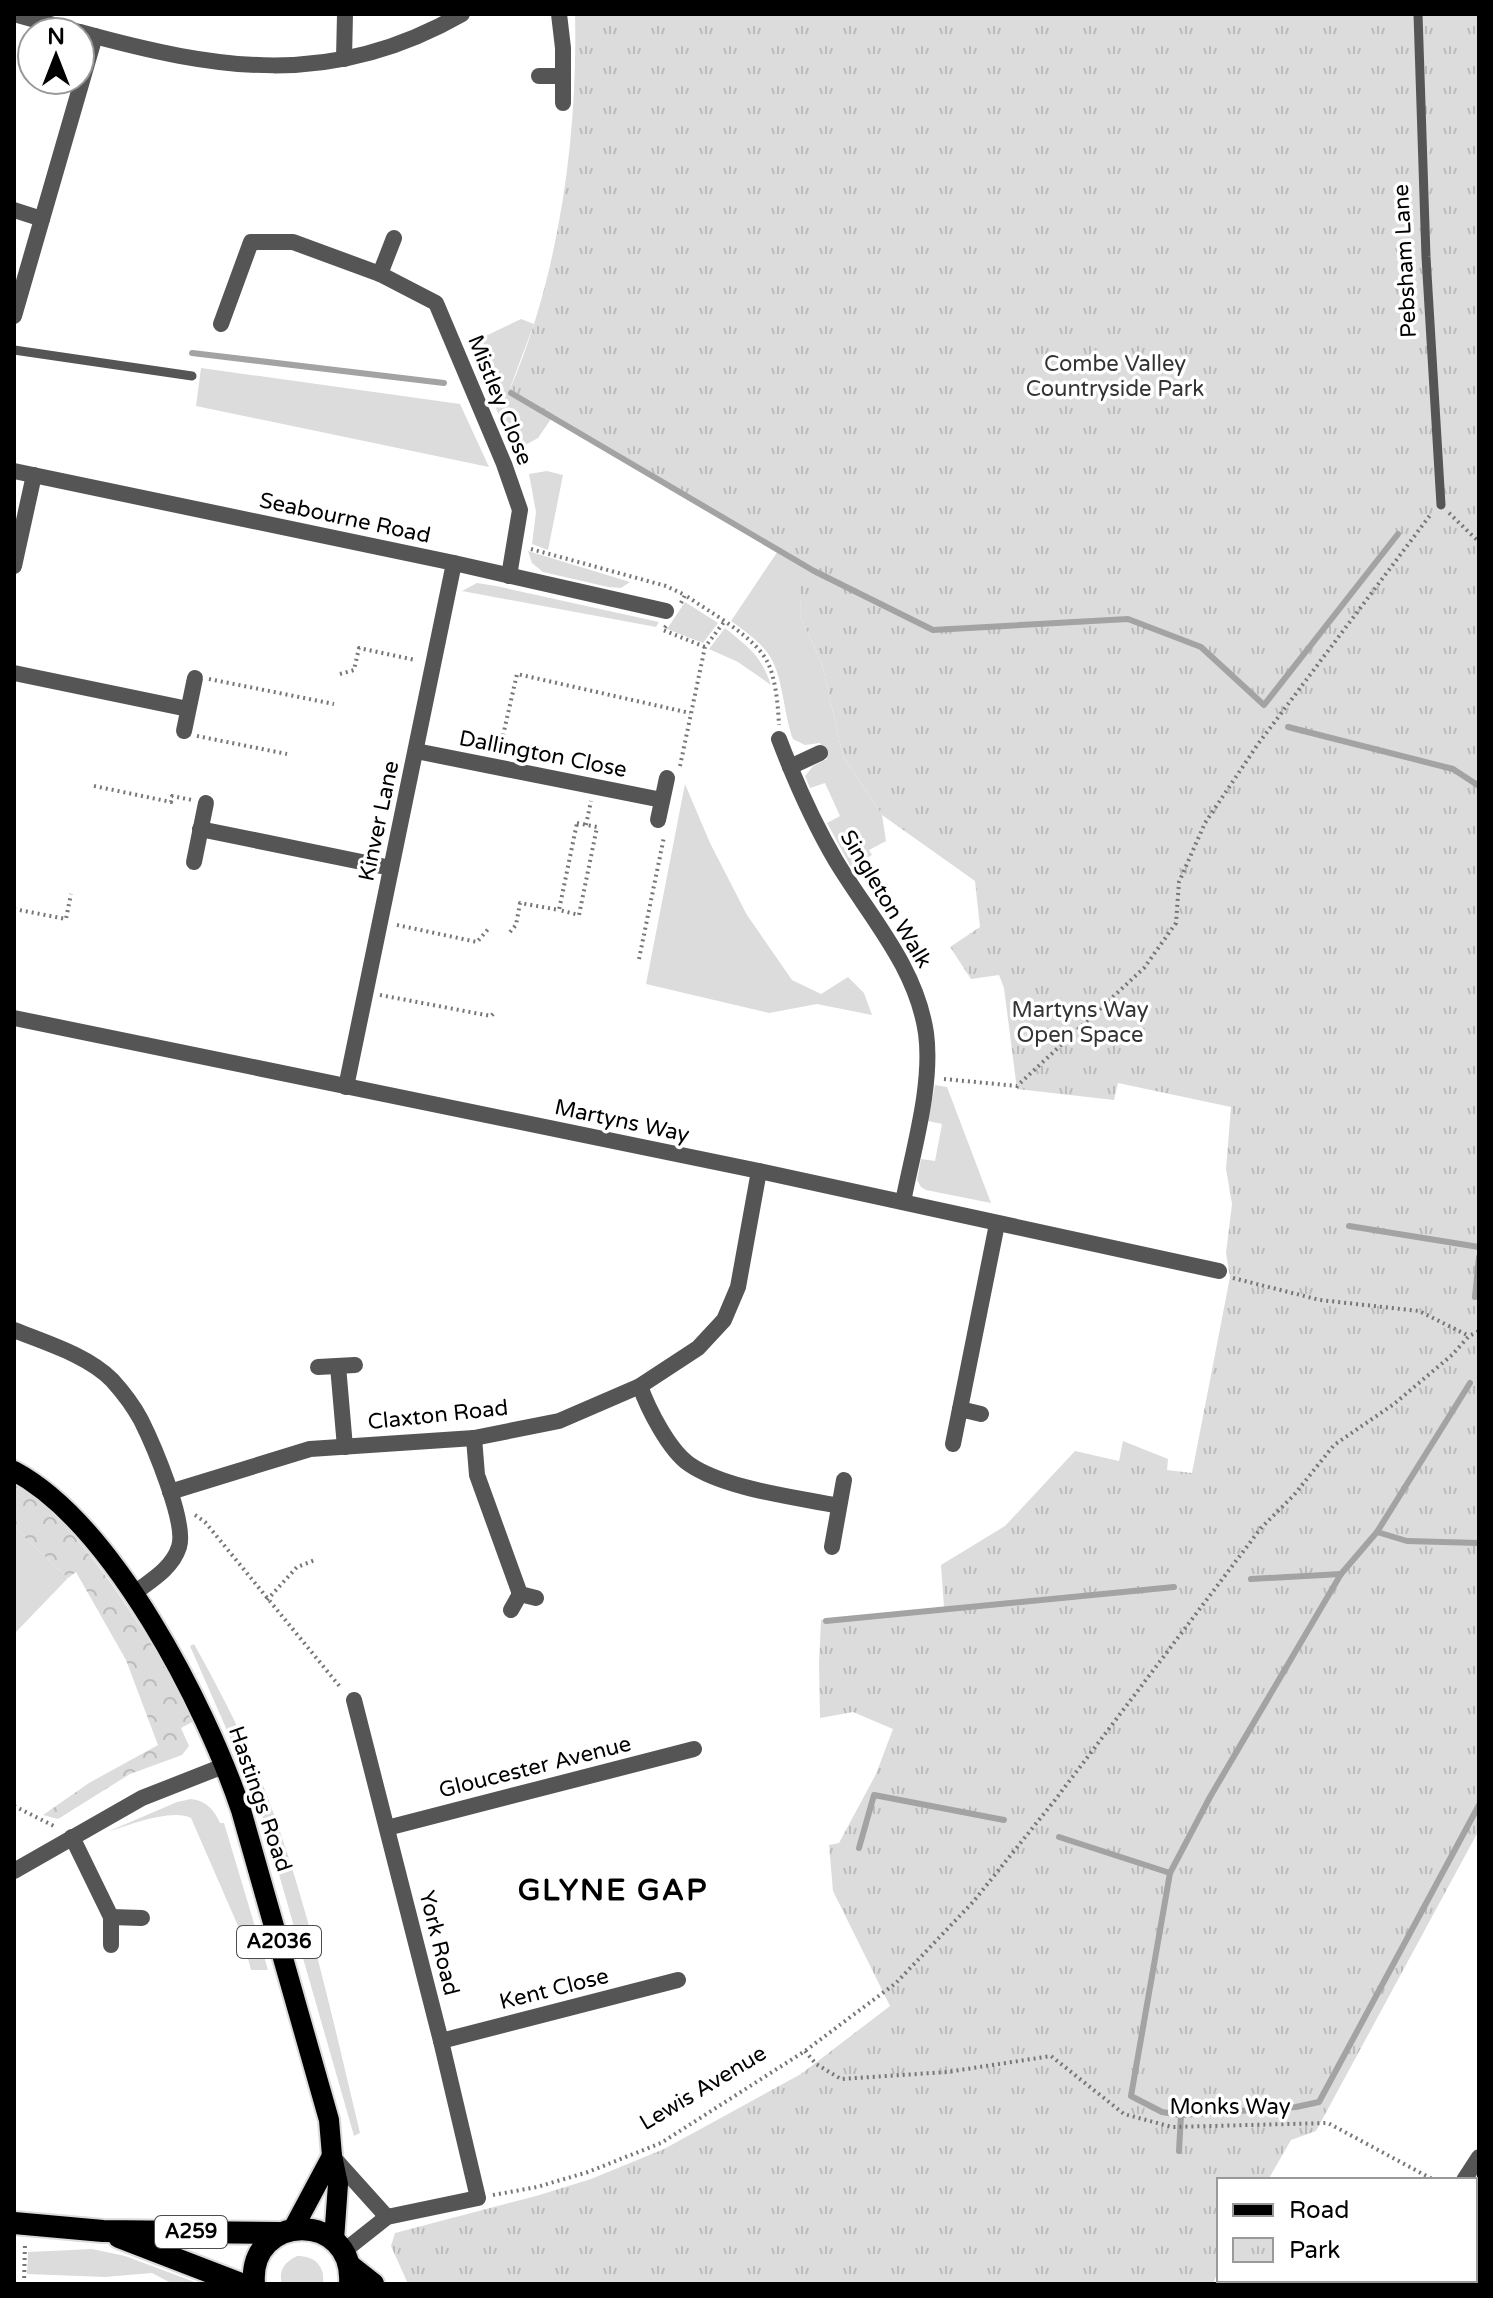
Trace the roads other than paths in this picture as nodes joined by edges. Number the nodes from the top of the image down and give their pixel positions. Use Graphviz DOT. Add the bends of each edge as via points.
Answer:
graph roads {
  1 [pos="345,14"];
  2 [pos="462,14"];
  3 [pos="559,14"];
  4 [pos="1418,14"];
  5 [pos="96,37"];
  6 [pos="344,59"];
  7 [pos="539,76"];
  8 [pos="563,76"];
  9 [pos="71,96"];
  10 [pos="563,103"];
  11 [pos="14,210"];
  12 [pos="42,219"];
  13 [pos="394,238"];
  14 [pos="380,274"];
  15 [pos="14,316"];
  16 [pos="221,324"];
  17 [pos="14,350"];
  18 [pos="192,376"];
  19 [pos="14,471"];
  20 [pos="34,475"];
  21 [pos="1441,505"];
  22 [pos="454,563"];
  23 [pos="14,566"];
  24 [pos="509,576"];
  25 [pos="670,613"];
  26 [pos="14,673"];
  27 [pos="195,678"];
  28 [pos="188,709"];
  29 [pos="184,731"];
  30 [pos="779,739"];
  31 [pos="416,751"];
  32 [pos="820,753"];
  33 [pos="790,767"];
  34 [pos="672,776"];
  35 [pos="662,800"];
  36 [pos="197,801"];
  37 [pos="661,826"];
  38 [pos="200,829"];
  39 [pos="194,862"];
  40 [pos="391,868"];
  41 [pos="14,1018"];
  42 [pos="346,1087"];
  43 [pos="759,1171"];
  44 [pos="903,1202"];
  45 [pos="997,1224"];
  46 [pos="1219,1271"];
  47 [pos="14,1330"];
  48 [pos="318,1367"];
  49 [pos="640,1386"];
  50 [pos="960,1409"];
  51 [pos="981,1414"];
  52 [pos="474,1438"];
  53 [pos="953,1444"];
  54 [pos="345,1447"];
  55 [pos="14,1471"];
  56 [pos="844,1480"];
  57 [pos="170,1492"];
  58 [pos="839,1506"];
  59 [pos="832,1547"];
  60 [pos="133,1594"];
  61 [pos="511,1610"];
  62 [pos="354,1700"];
  63 [pos="694,1749"];
  64 [pos="226,1765"];
  65 [pos="387,1828"];
  66 [pos="72,1837"];
  67 [pos="14,1871"];
  68 [pos="111,1917"];
  69 [pos="142,1918"];
  70 [pos="111,1945"];
  71 [pos="678,1980"];
  72 [pos="441,2041"];
  73 [pos="332,2156"];
  74 [pos="1479,2157"];
  75 [pos="1465,2178"];
  76 [pos="387,2217"];
  77 [pos="14,2223"];
  78 [pos="103,2231"];
  79 [pos="287,2231"];
  80 [pos="344,2260"];
  81 [pos="241,2284"];
  82 [pos="254,2284"];
  83 [pos="373,2284"];
  1 -- 6 [label="street"];
  2 -- 6 [label="street" via="414,39"];
  3 -- 8 [label="street"];
  4 -- 21 [label="lane, Pebsham Lane"];
  5 -- 6 [label="street" via="218,64 291,67"];
  7 -- 8 [label="street"];
  8 -- 10 [label="street"];
  9 -- 12 [label="street"];
  11 -- 12 [label="street"];
  12 -- 15 [label="street"];
  13 -- 14 [label="street"];
  14 -- 16 [label="street, Mistley Close" via="293,242 251,242"];
  14 -- 24 [label="street, Mistley Close" via="436,303 520,510"];
  17 -- 18 [label="lane"];
  19 -- 20 [label="street, Seabourne Road"];
  20 -- 22 [label="street, Seabourne Road"];
  20 -- 23 [label="street"];
  22 -- 24 [label="street, Seabourne Road"];
  22 -- 31 [label="street, Kinver Lane"];
  24 -- 25 [label="street, Seabourne Road"];
  26 -- 28 [label="street"];
  27 -- 28 [label="street"];
  28 -- 29 [label="street"];
  30 -- 33 [label="street, Singleton Walk"];
  31 -- 35 [label="street, Dallington Close"];
  31 -- 40 [label="street, Kinver Lane"];
  32 -- 33 [label="street"];
  33 -- 44 [label="street, Singleton Walk" via="836,861 895,948 926,1032 926,1077"];
  34 -- 35 [label="street"];
  35 -- 37 [label="street"];
  36 -- 38 [label="street"];
  38 -- 39 [label="street"];
  38 -- 40 [label="street"];
  40 -- 42 [label="street, Kinver Lane"];
  41 -- 42 [label="street, Martyns Way"];
  42 -- 43 [label="street, Martyns Way"];
  43 -- 44 [label="street, Martyns Way"];
  43 -- 49 [label="street, Claxton Road" via="738,1287 724,1320 698,1348"];
  44 -- 45 [label="street, Martyns Way"];
  45 -- 46 [label="street, Martyns Way"];
  45 -- 50 [label="street"];
  47 -- 57 [label="street" via="74,1355 111,1379 140,1417"];
  48 -- 54 [label="street" via="346,1366"];
  49 -- 52 [label="street, Claxton Road" via="559,1421"];
  49 -- 58 [label="street" via="647,1406 687,1463 716,1479"];
  50 -- 51 [label="street"];
  50 -- 53 [label="street"];
  52 -- 54 [label="street, Claxton Road"];
  52 -- 61 [label="street" via="477,1475 528,1596"];
  54 -- 57 [label="street, Claxton Road" via="310,1449"];
  55 -- 60 [label="main road, Hastings Road / A2036" via="64,1508"];
  56 -- 58 [label="street"];
  57 -- 60 [label="street" via="182,1536 179,1548 165,1570"];
  58 -- 59 [label="street"];
  60 -- 64 [label="main road, Hastings Road / A2036" via="184,1678"];
  62 -- 65 [label="street, York Road"];
  63 -- 65 [label="street, Gloucester Avenue"];
  64 -- 66 [label="street" via="142,1798"];
  64 -- 73 [label="main road, Hastings Road / A2036" via="329,2120"];
  65 -- 72 [label="street, York Road"];
  66 -- 67 [label="street"];
  66 -- 68 [label="street"];
  68 -- 69 [label="street"];
  68 -- 70 [label="street"];
  71 -- 72 [label="street, Kent Close"];
  72 -- 76 [label="street, York Road" via="478,2198"];
  73 -- 76 [label="street"];
  73 -- 79 [label="main road"];
  73 -- 80 [label="main road, Hastings Road / A2036"];
  74 -- 75 [label="street"];
  76 -- 80 [label="street"];
  77 -- 78 [label="highway, A259"];
  78 -- 79 [label="highway, A259"];
  78 -- 81 [label="highway, A259"];
  79 -- 80 [label="highway" via="315,2230"];
  79 -- 82 [label="highway" via="267,2243 257,2257"];
  80 -- 83 [label="highway"];
}
